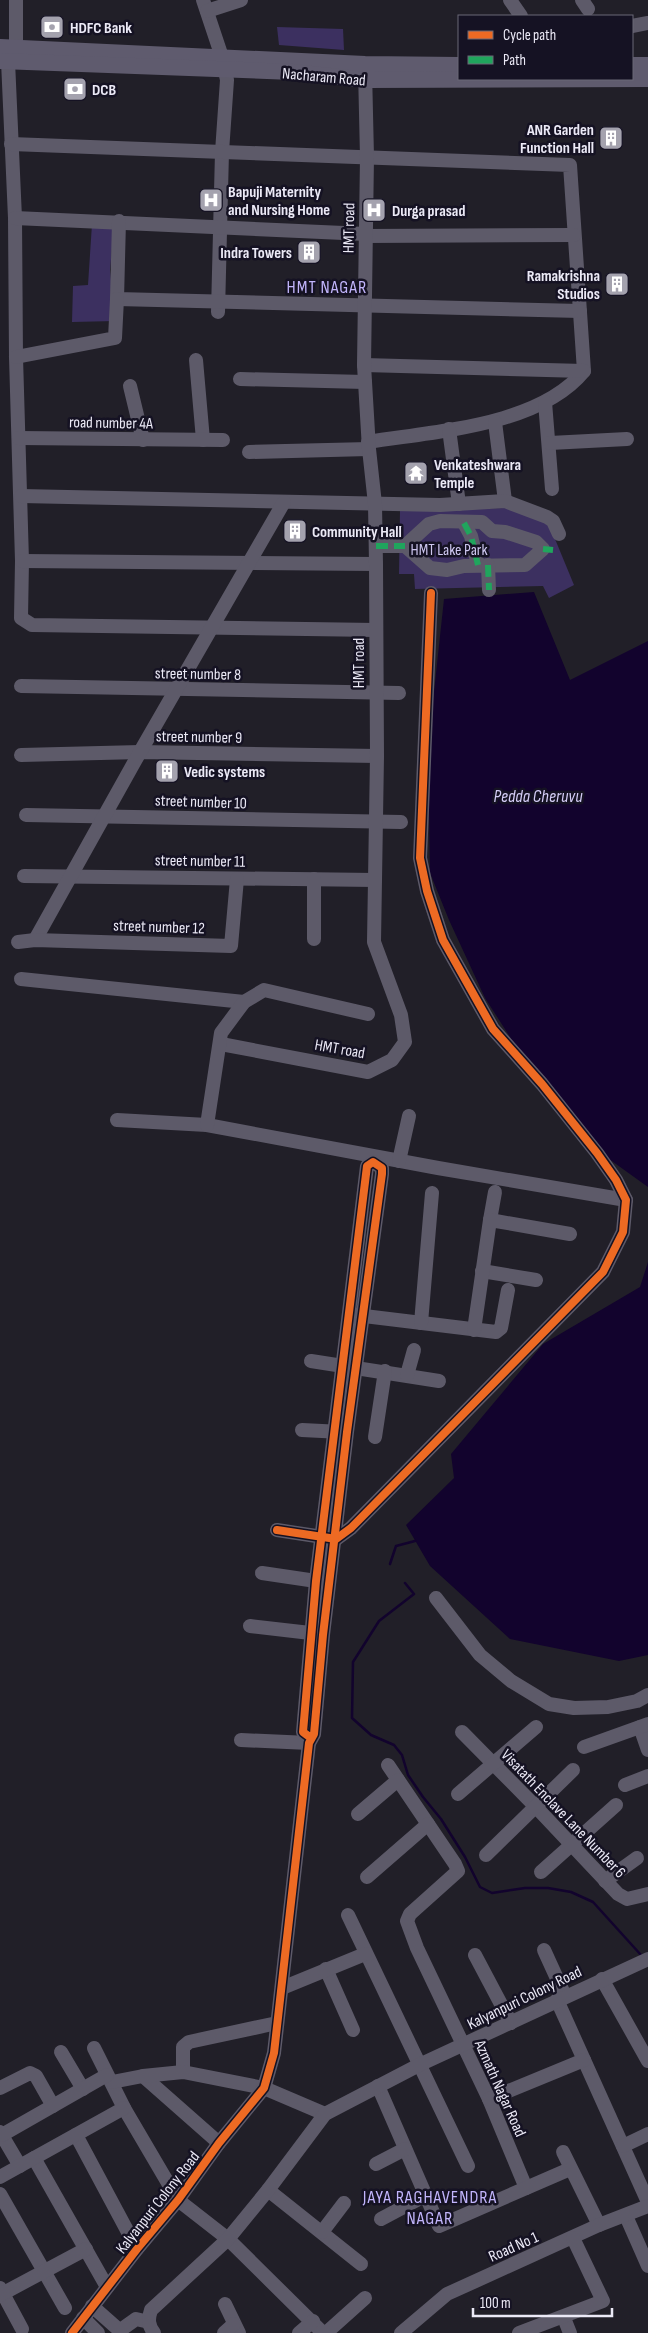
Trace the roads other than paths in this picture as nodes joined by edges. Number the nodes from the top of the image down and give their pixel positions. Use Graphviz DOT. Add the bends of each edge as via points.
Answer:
graph roads {
  1 [pos="16,0"];
  2 [pos="240,0"];
  3 [pos="510,0"];
  4 [pos="205,6"];
  5 [pos="520,15"];
  6 [pos="648,23"];
  7 [pos="633,26"];
  8 [pos="6,54"];
  9 [pos="224,64"];
  10 [pos="458,64"];
  11 [pos="633,65"];
  12 [pos="648,65"];
  13 [pos="366,72"];
  14 [pos="458,74"];
  15 [pos="633,79"];
  16 [pos="648,79"];
  17 [pos="11,144"];
  18 [pos="222,152"];
  19 [pos="367,157"];
  20 [pos="15,218"];
  21 [pos="119,221"];
  22 [pos="222,229"];
  23 [pos="366,235"];
  24 [pos="574,235"];
  25 [pos="117,298"];
  26 [pos="366,306"];
  27 [pos="218,307"];
  28 [pos="580,311"];
  29 [pos="16,357"];
  30 [pos="196,360"];
  31 [pos="364,365"];
  32 [pos="584,371"];
  33 [pos="240,379"];
  34 [pos="364,382"];
  35 [pos="130,386"];
  36 [pos="544,402"];
  37 [pos="495,422"];
  38 [pos="449,429"];
  39 [pos="19,438"];
  40 [pos="627,439"];
  41 [pos="143,440"];
  42 [pos="203,440"];
  43 [pos="223,440"];
  44 [pos="550,444"];
  45 [pos="369,446"];
  46 [pos="249,452"];
  47 [pos="552,489"];
  48 [pos="21,496"];
  49 [pos="505,501"];
  50 [pos="284,502"];
  51 [pos="375,504"];
  52 [pos="459,504"];
  53 [pos="464,523"];
  54 [pos="559,534"];
  55 [pos="376,546"];
  56 [pos="405,546"];
  57 [pos="22,561"];
  58 [pos="251,562"];
  59 [pos="376,564"];
  60 [pos="483,565"];
  61 [pos="489,590"];
  62 [pos="432,593"];
  63 [pos="211,627"];
  64 [pos="376,630"];
  65 [pos="21,686"];
  66 [pos="177,690"];
  67 [pos="376,692"];
  68 [pos="398,693"];
  69 [pos="140,752"];
  70 [pos="21,755"];
  71 [pos="377,756"];
  72 [pos="26,815"];
  73 [pos="106,815"];
  74 [pos="401,822"];
  75 [pos="375,823"];
  76 [pos="24,876"];
  77 [pos="71,876"];
  78 [pos="237,879"];
  79 [pos="314,879"];
  80 [pos="375,880"];
  81 [pos="314,939"];
  82 [pos="35,940"];
  83 [pos="18,942"];
  84 [pos="21,979"];
  85 [pos="244,1002"];
  86 [pos="368,1014"];
  87 [pos="221,1044"];
  88 [pos="409,1116"];
  89 [pos="117,1120"];
  90 [pos="207,1125"];
  91 [pos="399,1161"];
  92 [pos="495,1192"];
  93 [pos="432,1194"];
  94 [pos="626,1200"];
  95 [pos="362,1215"];
  96 [pos="376,1217"];
  97 [pos="490,1220"];
  98 [pos="570,1234"];
  99 [pos="482,1271"];
  100 [pos="536,1280"];
  101 [pos="508,1290"];
  102 [pos="350,1314"];
  103 [pos="364,1316"];
  104 [pos="421,1323"];
  105 [pos="474,1330"];
  106 [pos="414,1350"];
  107 [pos="311,1361"];
  108 [pos="342,1366"];
  109 [pos="356,1367"];
  110 [pos="385,1371"];
  111 [pos="407,1375"];
  112 [pos="439,1381"];
  113 [pos="302,1430"];
  114 [pos="340,1432"];
  115 [pos="375,1437"];
  116 [pos="277,1530"];
  117 [pos="322,1536"];
  118 [pos="336,1539"];
  119 [pos="262,1573"];
  120 [pos="316,1581"];
  121 [pos="436,1598"];
  122 [pos="250,1626"];
  123 [pos="317,1634"];
  124 [pos="648,1695"];
  125 [pos="644,1725"];
  126 [pos="536,1728"];
  127 [pos="462,1732"];
  128 [pos="241,1740"];
  129 [pos="310,1740"];
  130 [pos="584,1747"];
  131 [pos="648,1750"];
  132 [pos="493,1764"];
  133 [pos="388,1765"];
  134 [pos="572,1770"];
  135 [pos="648,1776"];
  136 [pos="398,1780"];
  137 [pos="625,1785"];
  138 [pos="458,1794"];
  139 [pos="616,1805"];
  140 [pos="536,1807"];
  141 [pos="358,1814"];
  142 [pos="428,1824"];
  143 [pos="572,1846"];
  144 [pos="486,1855"];
  145 [pos="637,1858"];
  146 [pos="541,1872"];
  147 [pos="367,1877"];
  148 [pos="605,1881"];
  149 [pos="648,1894"];
  150 [pos="348,1915"];
  151 [pos="544,1950"];
  152 [pos="365,1954"];
  153 [pos="475,1955"];
  154 [pos="642,1961"];
  155 [pos="326,1969"];
  156 [pos="602,1979"];
  157 [pos="282,1988"];
  158 [pos="561,1998"];
  159 [pos="511,2023"];
  160 [pos="277,2024"];
  161 [pos="353,2030"];
  162 [pos="463,2046"];
  163 [pos="94,2048"];
  164 [pos="61,2052"];
  165 [pos="584,2060"];
  166 [pos="648,2061"];
  167 [pos="419,2066"];
  168 [pos="183,2072"];
  169 [pos="143,2076"];
  170 [pos="110,2079"];
  171 [pos="378,2086"];
  172 [pos="0,2088"];
  173 [pos="264,2088"];
  174 [pos="83,2089"];
  175 [pos="489,2099"];
  176 [pos="54,2106"];
  177 [pos="124,2108"];
  178 [pos="325,2114"];
  179 [pos="1,2134"];
  180 [pos="648,2134"];
  181 [pos="76,2135"];
  182 [pos="219,2143"];
  183 [pos="623,2146"];
  184 [pos="405,2149"];
  185 [pos="563,2152"];
  186 [pos="34,2158"];
  187 [pos="376,2164"];
  188 [pos="20,2166"];
  189 [pos="468,2166"];
  190 [pos="570,2169"];
  191 [pos="0,2177"];
  192 [pos="526,2188"];
  193 [pos="268,2190"];
  194 [pos="0,2194"];
  195 [pos="426,2195"];
  196 [pos="178,2200"];
  197 [pos="648,2202"];
  198 [pos="344,2203"];
  199 [pos="648,2206"];
  200 [pos="626,2216"];
  201 [pos="381,2219"];
  202 [pos="599,2226"];
  203 [pos="322,2232"];
  204 [pos="573,2238"];
  205 [pos="228,2239"];
  206 [pos="86,2249"];
  207 [pos="137,2249"];
  208 [pos="361,2264"];
  209 [pos="648,2266"];
  210 [pos="44,2272"];
  211 [pos="107,2287"];
  212 [pos="1,2292"];
  213 [pos="365,2298"];
  214 [pos="225,2304"];
  215 [pos="92,2306"];
  216 [pos="65,2308"];
  217 [pos="83,2318"];
  218 [pos="564,2318"];
  219 [pos="313,2321"];
  220 [pos="152,2328"];
  221 [pos="22,2329"];
  222 [pos="232,2330"];
  223 [pos="72,2333"];
  224 [pos="98,2333"];
  225 [pos="299,2333"];
  226 [pos="325,2333"];
  227 [pos="401,2333"];
  228 [pos="519,2333"];
  229 [pos="570,2333"];
  1 -- 8 [label="street"];
  2 -- 4 [label="street"];
  3 -- 5 [label="street"];
  4 -- 9 [label="street"];
  6 -- 7 [label="street"];
  8 -- 9 [label="main road, Nacharam Road"];
  8 -- 17 [label="street"];
  9 -- 13 [label="main road, Nacharam Road"];
  9 -- 18 [label="street"];
  10 -- 13 [label="main road, Nacharam Road"];
  11 -- 12 [label="main road"];
  13 -- 14 [label="main road, Nacharam Road"];
  13 -- 19 [label="street, HMT road"];
  15 -- 16 [label="main road, Nacharam Road"];
  17 -- 18 [label="street"];
  17 -- 20 [label="street"];
  18 -- 19 [label="street"];
  18 -- 22 [label="street"];
  19 -- 23 [label="street, HMT road"];
  19 -- 24 [label="street" via="570,165"];
  20 -- 21 [label="street"];
  20 -- 29 [label="street"];
  21 -- 22 [label="street"];
  21 -- 25 [label="street"];
  22 -- 23 [label="street"];
  22 -- 27 [label="street"];
  23 -- 24 [label="street"];
  23 -- 26 [label="street, HMT road"];
  24 -- 28 [label="street"];
  25 -- 27 [label="street"];
  25 -- 29 [label="street" via="115,338"];
  26 -- 27 [label="street"];
  26 -- 28 [label="street"];
  26 -- 31 [label="street, HMT road"];
  28 -- 32 [label="street"];
  29 -- 39 [label="street"];
  30 -- 42 [label="street"];
  31 -- 32 [label="street"];
  31 -- 34 [label="street, HMT road"];
  32 -- 36 [label="street" via="573,385"];
  33 -- 34 [label="street"];
  34 -- 45 [label="street, HMT road"];
  35 -- 41 [label="street"];
  36 -- 37 [label="street"];
  36 -- 44 [label="street"];
  37 -- 38 [label="street"];
  37 -- 49 [label="street"];
  38 -- 45 [label="street"];
  38 -- 52 [label="street"];
  39 -- 41 [label="street, road number 4A"];
  39 -- 48 [label="street"];
  40 -- 44 [label="street"];
  41 -- 42 [label="street, road number 4A"];
  42 -- 43 [label="street, road number 4A"];
  44 -- 47 [label="street"];
  45 -- 46 [label="street"];
  45 -- 51 [label="street, HMT road"];
  48 -- 50 [label="street"];
  48 -- 57 [label="street"];
  49 -- 52 [label="street"];
  49 -- 54 [label="street" via="547,517 553,521"];
  50 -- 51 [label="street"];
  50 -- 58 [label="street"];
  51 -- 52 [label="street"];
  51 -- 55 [label="street, HMT road"];
  53 -- 56 [label="street" via="440,521 430,524"];
  53 -- 60 [label="street"];
  53 -- 60 [label="street" via="482,522 492,531 536,542 548,550 525,565"];
  55 -- 56 [label="street"];
  55 -- 59 [label="street, HMT road"];
  56 -- 60 [label="street" via="430,568 447,570"];
  57 -- 58 [label="street"];
  57 -- 63 [label="street" via="21,618 32,625"];
  58 -- 59 [label="street"];
  58 -- 63 [label="street"];
  59 -- 64 [label="street, HMT road"];
  60 -- 61 [label="street"];
  62 -- 94 [label="street" via="420,858 427,891 443,940 493,1029 597,1153"];
  63 -- 64 [label="street"];
  63 -- 66 [label="street"];
  64 -- 67 [label="street, HMT road"];
  65 -- 66 [label="street, street number 8"];
  66 -- 67 [label="street, street number 8"];
  66 -- 69 [label="street"];
  67 -- 68 [label="street, street number 8"];
  67 -- 71 [label="street, HMT road"];
  69 -- 70 [label="street, street number 9"];
  69 -- 71 [label="street, street number 9"];
  69 -- 73 [label="street"];
  71 -- 75 [label="street, HMT road"];
  72 -- 73 [label="street, street number 10"];
  73 -- 75 [label="street, street number 10"];
  73 -- 77 [label="street"];
  74 -- 75 [label="street, street number 10"];
  75 -- 80 [label="street, HMT road"];
  76 -- 77 [label="street, street number 11"];
  77 -- 78 [label="street, street number 11"];
  77 -- 82 [label="street"];
  78 -- 79 [label="street, street number 11"];
  78 -- 82 [label="street, street number 12" via="231,946"];
  79 -- 80 [label="street, street number 11"];
  79 -- 81 [label="street"];
  80 -- 87 [label="street, HMT road" via="374,942 401,1015 405,1042 392,1060 368,1072"];
  82 -- 83 [label="street, street number 12"];
  84 -- 85 [label="street"];
  85 -- 86 [label="street" via="264,990"];
  85 -- 87 [label="street" via="221,1033"];
  87 -- 90 [label="street"];
  88 -- 91 [label="street"];
  89 -- 90 [label="street"];
  90 -- 91 [label="street"];
  91 -- 94 [label="street"];
  92 -- 97 [label="street"];
  93 -- 104 [label="street"];
  94 -- 118 [label="street" via="624,1232 602,1272 370,1510"];
  95 -- 96 [label="street"];
  95 -- 96 [label="street" via="367,1166 374,1162 382,1168"];
  95 -- 102 [label="street"];
  96 -- 103 [label="street"];
  97 -- 98 [label="street"];
  97 -- 99 [label="street"];
  99 -- 100 [label="street"];
  99 -- 105 [label="street"];
  101 -- 105 [label="street" via="499,1331"];
  102 -- 103 [label="street"];
  102 -- 108 [label="street"];
  103 -- 104 [label="street"];
  103 -- 109 [label="street"];
  104 -- 105 [label="street"];
  106 -- 111 [label="street"];
  107 -- 108 [label="street"];
  108 -- 109 [label="street"];
  108 -- 114 [label="street"];
  109 -- 110 [label="street"];
  109 -- 114 [label="street"];
  110 -- 111 [label="street"];
  110 -- 115 [label="street"];
  111 -- 112 [label="street"];
  113 -- 114 [label="street"];
  114 -- 117 [label="street"];
  114 -- 118 [label="street"];
  116 -- 117 [label="street"];
  117 -- 118 [label="street"];
  117 -- 120 [label="street"];
  118 -- 123 [label="street"];
  119 -- 120 [label="street"];
  120 -- 123 [label="street"];
  121 -- 124 [label="street" via="480,1655 511,1681 549,1704 574,1708 608,1707"];
  122 -- 123 [label="street"];
  123 -- 129 [label="street" via="303,1732"];
  125 -- 130 [label="street"];
  125 -- 131 [label="street"];
  126 -- 132 [label="street"];
  127 -- 132 [label="street, Visatath Enclave Lane Number 6"];
  128 -- 129 [label="street"];
  129 -- 157 [label="street"];
  132 -- 138 [label="street"];
  132 -- 140 [label="street, Visatath Enclave Lane Number 6"];
  133 -- 136 [label="street"];
  134 -- 140 [label="street"];
  135 -- 137 [label="street"];
  136 -- 141 [label="street"];
  136 -- 142 [label="street"];
  139 -- 143 [label="street"];
  140 -- 143 [label="street, Visatath Enclave Lane Number 6"];
  140 -- 144 [label="street"];
  142 -- 147 [label="street"];
  142 -- 162 [label="street, Azmath Nagar Road" via="458,1871 410,1914 407,1921"];
  143 -- 146 [label="street"];
  143 -- 148 [label="street, Visatath Enclave Lane Number 6"];
  145 -- 148 [label="street"];
  148 -- 149 [label="street, Visatath Enclave Lane Number 6" via="627,1899"];
  150 -- 152 [label="street"];
  151 -- 158 [label="street"];
  152 -- 155 [label="street"];
  152 -- 167 [label="street"];
  153 -- 159 [label="street"];
  154 -- 156 [label="street, Kalyanpuri Colony Road"];
  155 -- 157 [label="street"];
  155 -- 161 [label="street"];
  156 -- 158 [label="street, Kalyanpuri Colony Road"];
  156 -- 166 [label="street"];
  157 -- 160 [label="street"];
  158 -- 159 [label="street, Kalyanpuri Colony Road"];
  158 -- 165 [label="street"];
  159 -- 162 [label="street, Kalyanpuri Colony Road"];
  160 -- 168 [label="street" via="189,2042 183,2047"];
  160 -- 173 [label="street" via="274,2053"];
  162 -- 167 [label="street, Kalyanpuri Colony Road"];
  162 -- 175 [label="street, Azmath Nagar Road"];
  163 -- 170 [label="street"];
  164 -- 174 [label="street"];
  165 -- 175 [label="street"];
  165 -- 183 [label="street"];
  167 -- 171 [label="street, Kalyanpuri Colony Road"];
  167 -- 189 [label="street"];
  168 -- 169 [label="street"];
  168 -- 173 [label="street"];
  169 -- 170 [label="street"];
  169 -- 182 [label="street"];
  170 -- 174 [label="street"];
  170 -- 177 [label="street"];
  171 -- 178 [label="street, Kalyanpuri Colony Road"];
  171 -- 184 [label="street"];
  172 -- 176 [label="street" via="30,2073 36,2076"];
  173 -- 178 [label="street"];
  173 -- 182 [label="street, Kalyanpuri Colony Road"];
  174 -- 176 [label="street"];
  175 -- 192 [label="street, Azmath Nagar Road"];
  176 -- 179 [label="street"];
  177 -- 181 [label="street"];
  177 -- 196 [label="street"];
  178 -- 193 [label="street"];
  179 -- 188 [label="street"];
  180 -- 183 [label="street"];
  181 -- 186 [label="street"];
  181 -- 207 [label="street"];
  182 -- 196 [label="street, Kalyanpuri Colony Road"];
  183 -- 197 [label="street"];
  184 -- 187 [label="street"];
  184 -- 195 [label="street"];
  185 -- 190 [label="street"];
  186 -- 188 [label="street"];
  186 -- 206 [label="street"];
  188 -- 191 [label="street"];
  190 -- 192 [label="street"];
  190 -- 202 [label="street"];
  192 -- 195 [label="street" via="440,2226"];
  193 -- 203 [label="street"];
  193 -- 205 [label="street"];
  194 -- 210 [label="street"];
  195 -- 201 [label="street"];
  196 -- 205 [label="street"];
  196 -- 207 [label="street, Kalyanpuri Colony Road"];
  198 -- 203 [label="street"];
  199 -- 200 [label="street, Road No 1"];
  200 -- 202 [label="street, Road No 1"];
  200 -- 209 [label="street"];
  202 -- 204 [label="street, Road No 1"];
  203 -- 208 [label="street"];
  204 -- 218 [label="street" via="603,2301"];
  204 -- 227 [label="street, Road No 1" via="447,2294"];
  205 -- 219 [label="street"];
  205 -- 220 [label="street" via="151,2310"];
  206 -- 210 [label="street"];
  206 -- 211 [label="street"];
  207 -- 211 [label="street, Kalyanpuri Colony Road"];
  210 -- 212 [label="street"];
  210 -- 216 [label="street"];
  211 -- 215 [label="street, Kalyanpuri Colony Road"];
  212 -- 221 [label="street"];
  213 -- 226 [label="street"];
  214 -- 222 [label="street"];
  215 -- 217 [label="street, Kalyanpuri Colony Road"];
  215 -- 220 [label="street" via="118,2329 136,2319"];
  217 -- 223 [label="street, Kalyanpuri Colony Road"];
  217 -- 224 [label="street"];
  218 -- 228 [label="street"];
  218 -- 229 [label="street"];
  219 -- 225 [label="street"];
  219 -- 226 [label="street"];
}
